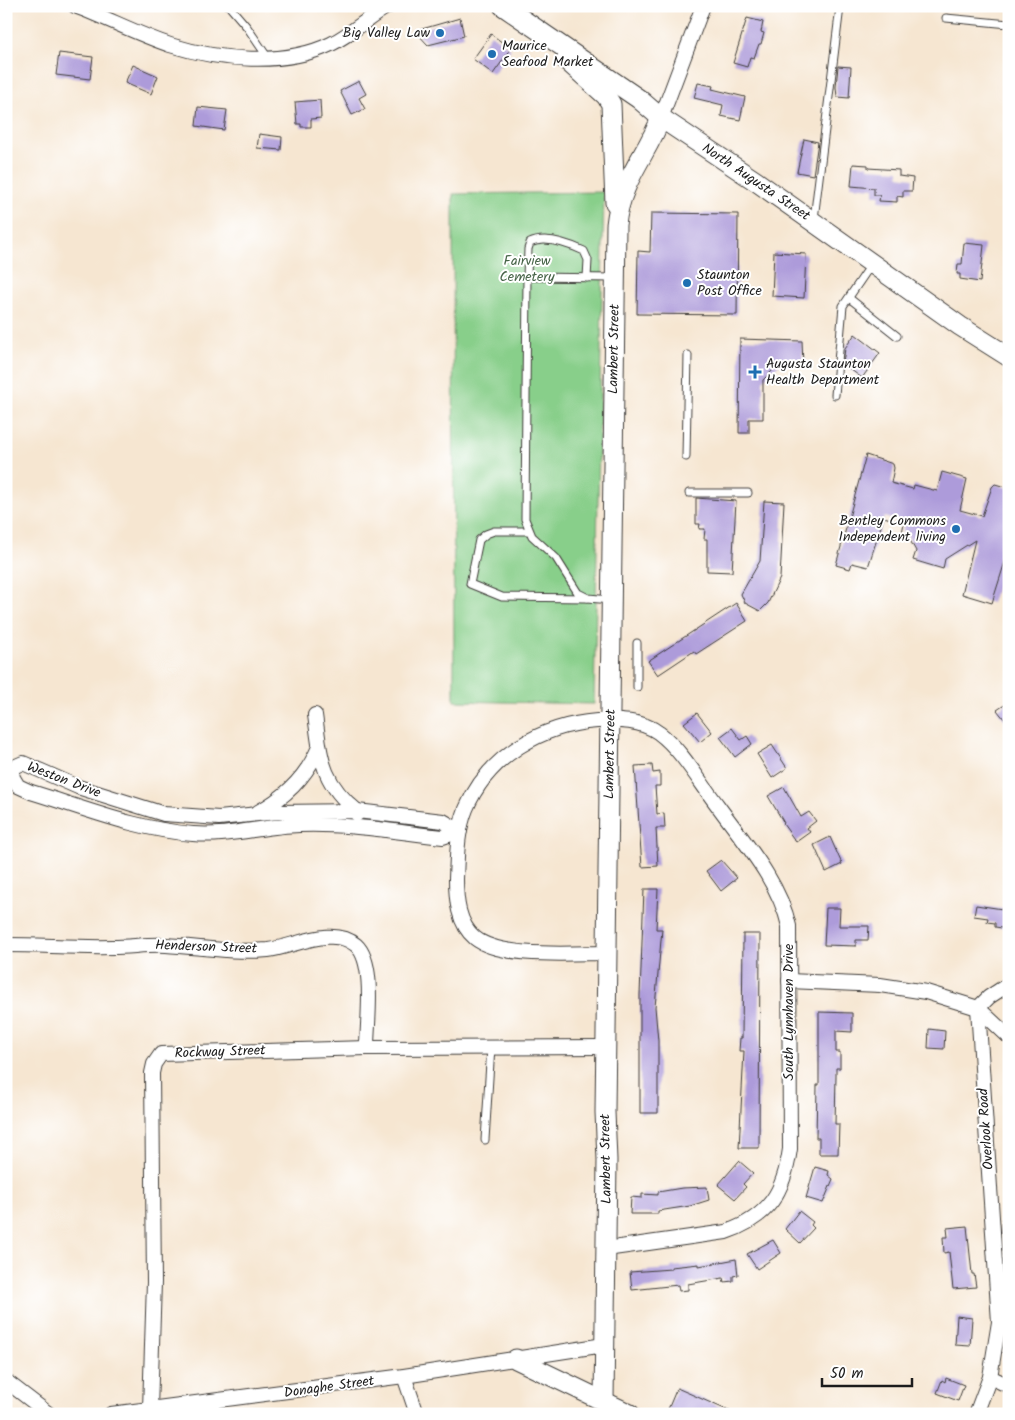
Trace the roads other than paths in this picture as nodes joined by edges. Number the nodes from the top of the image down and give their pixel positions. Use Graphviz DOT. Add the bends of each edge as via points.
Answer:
graph roads {
  1 [pos="75,6"];
  2 [pos="229,6"];
  3 [pos="388,6"];
  4 [pos="503,6"];
  5 [pos="703,6"];
  6 [pos="840,7"];
  7 [pos="946,18"];
  8 [pos="527,22"];
  9 [pos="1009,24"];
  10 [pos="268,58"];
  11 [pos="661,118"];
  12 [pos="814,222"];
  13 [pos="616,225"];
  14 [pos="872,263"];
  15 [pos="527,277"];
  16 [pos="587,278"];
  17 [pos="616,278"];
  18 [pos="849,298"];
  19 [pos="897,336"];
  20 [pos="688,355"];
  21 [pos="1009,357"];
  22 [pos="836,396"];
  23 [pos="686,457"];
  24 [pos="689,493"];
  25 [pos="748,493"];
  26 [pos="529,532"];
  27 [pos="588,598"];
  28 [pos="612,600"];
  29 [pos="637,643"];
  30 [pos="637,687"];
  31 [pos="316,715"];
  32 [pos="610,721"];
  33 [pos="320,746"];
  34 [pos="357,811"];
  35 [pos="253,815"];
  36 [pos="356,827"];
  37 [pos="460,831"];
  38 [pos="6,944"];
  39 [pos="608,954"];
  40 [pos="790,981"];
  41 [pos="1009,984"];
  42 [pos="978,1008"];
  43 [pos="1009,1038"];
  44 [pos="491,1047"];
  45 [pos="606,1047"];
  46 [pos="367,1048"];
  47 [pos="485,1140"];
  48 [pos="606,1248"];
  49 [pos="604,1345"];
  50 [pos="516,1359"];
  51 [pos="404,1376"];
  52 [pos="990,1377"];
  53 [pos="6,1381"];
  54 [pos="1009,1386"];
  55 [pos="604,1401"];
  56 [pos="150,1409"];
  57 [pos="48,1414"];
  58 [pos="111,1414"];
  59 [pos="417,1414"];
  60 [pos="630,1414"];
  61 [pos="976,1414"];
  1 -- 10 [label="street" via="149,37 190,50"];
  2 -- 10 [label="lane" via="248,27"];
  3 -- 10 [label="street" via="330,45 308,53"];
  4 -- 8 [label="street, North Augusta Street"];
  5 -- 11 [label="street"];
  6 -- 12 [label="lane"];
  7 -- 9 [label="lane"];
  8 -- 11 [label="street, North Augusta Street" via="639,99"];
  8 -- 13 [label="street" via="611,104"];
  11 -- 12 [label="street, North Augusta Street"];
  11 -- 13 [label="street, Lambert Street" via="651,143 626,182"];
  12 -- 14 [label="street, North Augusta Street"];
  13 -- 17 [label="street, Lambert Street"];
  14 -- 18 [label="lane"];
  14 -- 21 [label="street, North Augusta Street"];
  15 -- 16 [label="lane"];
  15 -- 16 [label="lane" via="528,249 530,243 537,239 584,251 588,260"];
  15 -- 26 [label="lane" via="526,519"];
  16 -- 17 [label="lane"];
  17 -- 28 [label="street, Lambert Street"];
  18 -- 19 [label="lane"];
  18 -- 22 [label="lane" via="842,312"];
  20 -- 23 [label="lane"];
  24 -- 25 [label="lane"];
  26 -- 27 [label="lane" via="556,558 576,591"];
  26 -- 27 [label="lane" via="494,531 486,534 480,540 470,584 502,597"];
  27 -- 28 [label="lane"];
  28 -- 32 [label="street, Lambert Street"];
  29 -- 30 [label="lane"];
  31 -- 33 [label="street"];
  32 -- 37 [label="street, South Lynnhaven Drive" via="545,732 514,750 479,785"];
  32 -- 39 [label="street, Lambert Street"];
  32 -- 40 [label="street, South Lynnhaven Drive" via="633,722 660,733 680,755 757,860 780,901 788,924"];
  33 -- 34 [label="street" via="322,765 328,778"];
  33 -- 35 [label="street" via="312,764 296,784 270,806"];
  34 -- 35 [label="street, Weston Drive"];
  34 -- 36 [label="street"];
  34 -- 37 [label="street, Weston Drive" via="443,821"];
  35 -- 36 [label="street, Weston Drive" via="196,818 164,814 78,788 23,763 17,765 13,772 18,786 31,792 131,823 172,832 212,835 298,825"];
  36 -- 37 [label="street, Weston Drive" via="443,837"];
  37 -- 39 [label="street, South Lynnhaven Drive" via="456,898 461,918 476,939 501,951"];
  38 -- 46 [label="street, Henderson Street" via="164,945 256,950 281,948 319,938 343,938 356,946 367,962"];
  39 -- 45 [label="street, Lambert Street"];
  40 -- 42 [label="street" via="880,985 926,992"];
  40 -- 48 [label="street, South Lynnhaven Drive" via="790,1149 786,1174 772,1203 754,1219 726,1232"];
  41 -- 42 [label="street"];
  42 -- 43 [label="street"];
  42 -- 52 [label="street, Overlook Road" via="999,1322"];
  44 -- 45 [label="street, Rockway Street"];
  44 -- 46 [label="street, Rockway Street"];
  44 -- 47 [label="lane"];
  45 -- 48 [label="street, Lambert Street"];
  46 -- 56 [label="street, Rockway Street" via="161,1054 154,1064 154,1282"];
  48 -- 49 [label="street, Lambert Street"];
  49 -- 50 [label="street, Donaghe Street"];
  49 -- 55 [label="street, Lambert Street"];
  50 -- 51 [label="street, Donaghe Street"];
  50 -- 55 [label="street"];
  51 -- 56 [label="street, Donaghe Street"];
  51 -- 59 [label="street"];
  52 -- 54 [label="street"];
  52 -- 61 [label="street, Overlook Road"];
  53 -- 57 [label="street"];
  55 -- 60 [label="street"];
  56 -- 58 [label="street, Donaghe Street"];
}
